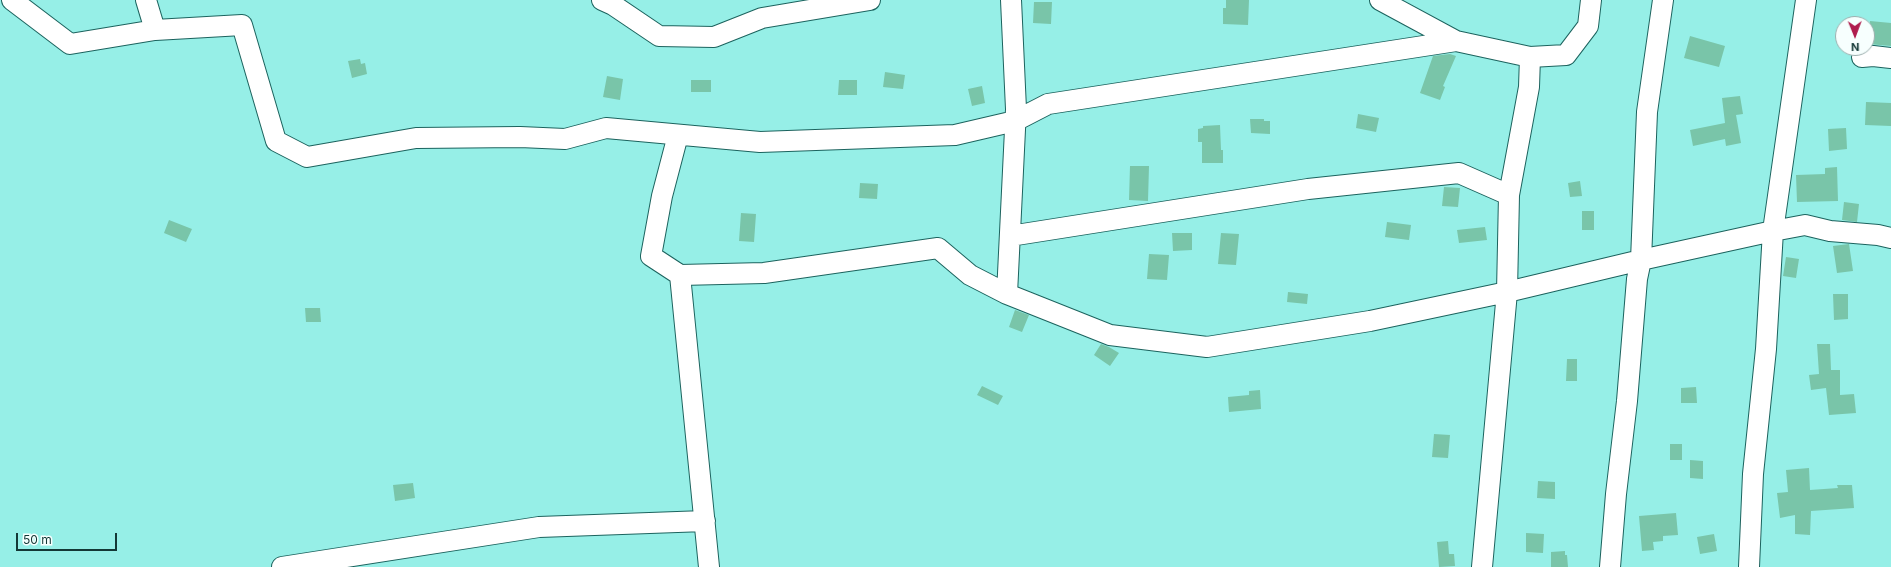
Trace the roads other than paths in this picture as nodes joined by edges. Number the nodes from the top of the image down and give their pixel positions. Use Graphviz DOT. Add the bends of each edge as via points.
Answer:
graph roads {
  1 [pos="12,0"];
  2 [pos="146,0"];
  3 [pos="602,0"];
  4 [pos="870,0"];
  5 [pos="1010,0"];
  6 [pos="1380,0"];
  7 [pos="1591,0"];
  8 [pos="1663,0"];
  9 [pos="1806,0"];
  10 [pos="155,30"];
  11 [pos="1456,41"];
  12 [pos="1530,57"];
  13 [pos="1862,57"];
  14 [pos="1891,58"];
  15 [pos="1015,121"];
  16 [pos="678,134"];
  17 [pos="1509,195"];
  18 [pos="1772,231"];
  19 [pos="1010,236"];
  20 [pos="1891,238"];
  21 [pos="1641,260"];
  22 [pos="680,275"];
  23 [pos="1507,292"];
  24 [pos="1007,294"];
  25 [pos="705,521"];
  26 [pos="282,567"];
  27 [pos="710,567"];
  28 [pos="1482,567"];
  29 [pos="1610,567"];
  30 [pos="1749,567"];
  1 -- 10 [label="street" via="70,44"];
  2 -- 10 [label="street"];
  3 -- 4 [label="street" via="659,36 714,36 762,18"];
  5 -- 15 [label="street"];
  6 -- 11 [label="street"];
  7 -- 12 [label="street" via="1588,26 1566,55"];
  8 -- 21 [label="street" via="1647,112"];
  9 -- 18 [label="street"];
  10 -- 16 [label="street" via="242,25 276,141 307,157 416,138 565,139 606,128"];
  11 -- 12 [label="street"];
  11 -- 15 [label="street" via="1048,104"];
  12 -- 17 [label="street" via="1529,87"];
  13 -- 14 [label="street"];
  15 -- 16 [label="street" via="955,135 760,142"];
  15 -- 19 [label="street"];
  16 -- 22 [label="street" via="662,196 651,256"];
  17 -- 19 [label="street" via="1459,173 1308,189"];
  17 -- 23 [label="street"];
  18 -- 20 [label="street" via="1805,225 1830,231"];
  18 -- 21 [label="street"];
  18 -- 30 [label="street" via="1766,349 1753,474"];
  19 -- 24 [label="street"];
  21 -- 23 [label="street"];
  21 -- 29 [label="street" via="1637,279"];
  22 -- 24 [label="street" via="764,274 938,248 970,275"];
  22 -- 25 [label="street"];
  23 -- 24 [label="street" via="1370,321 1207,347 1110,335"];
  23 -- 28 [label="street"];
  25 -- 26 [label="street" via="539,527"];
  25 -- 27 [label="street"];
}
